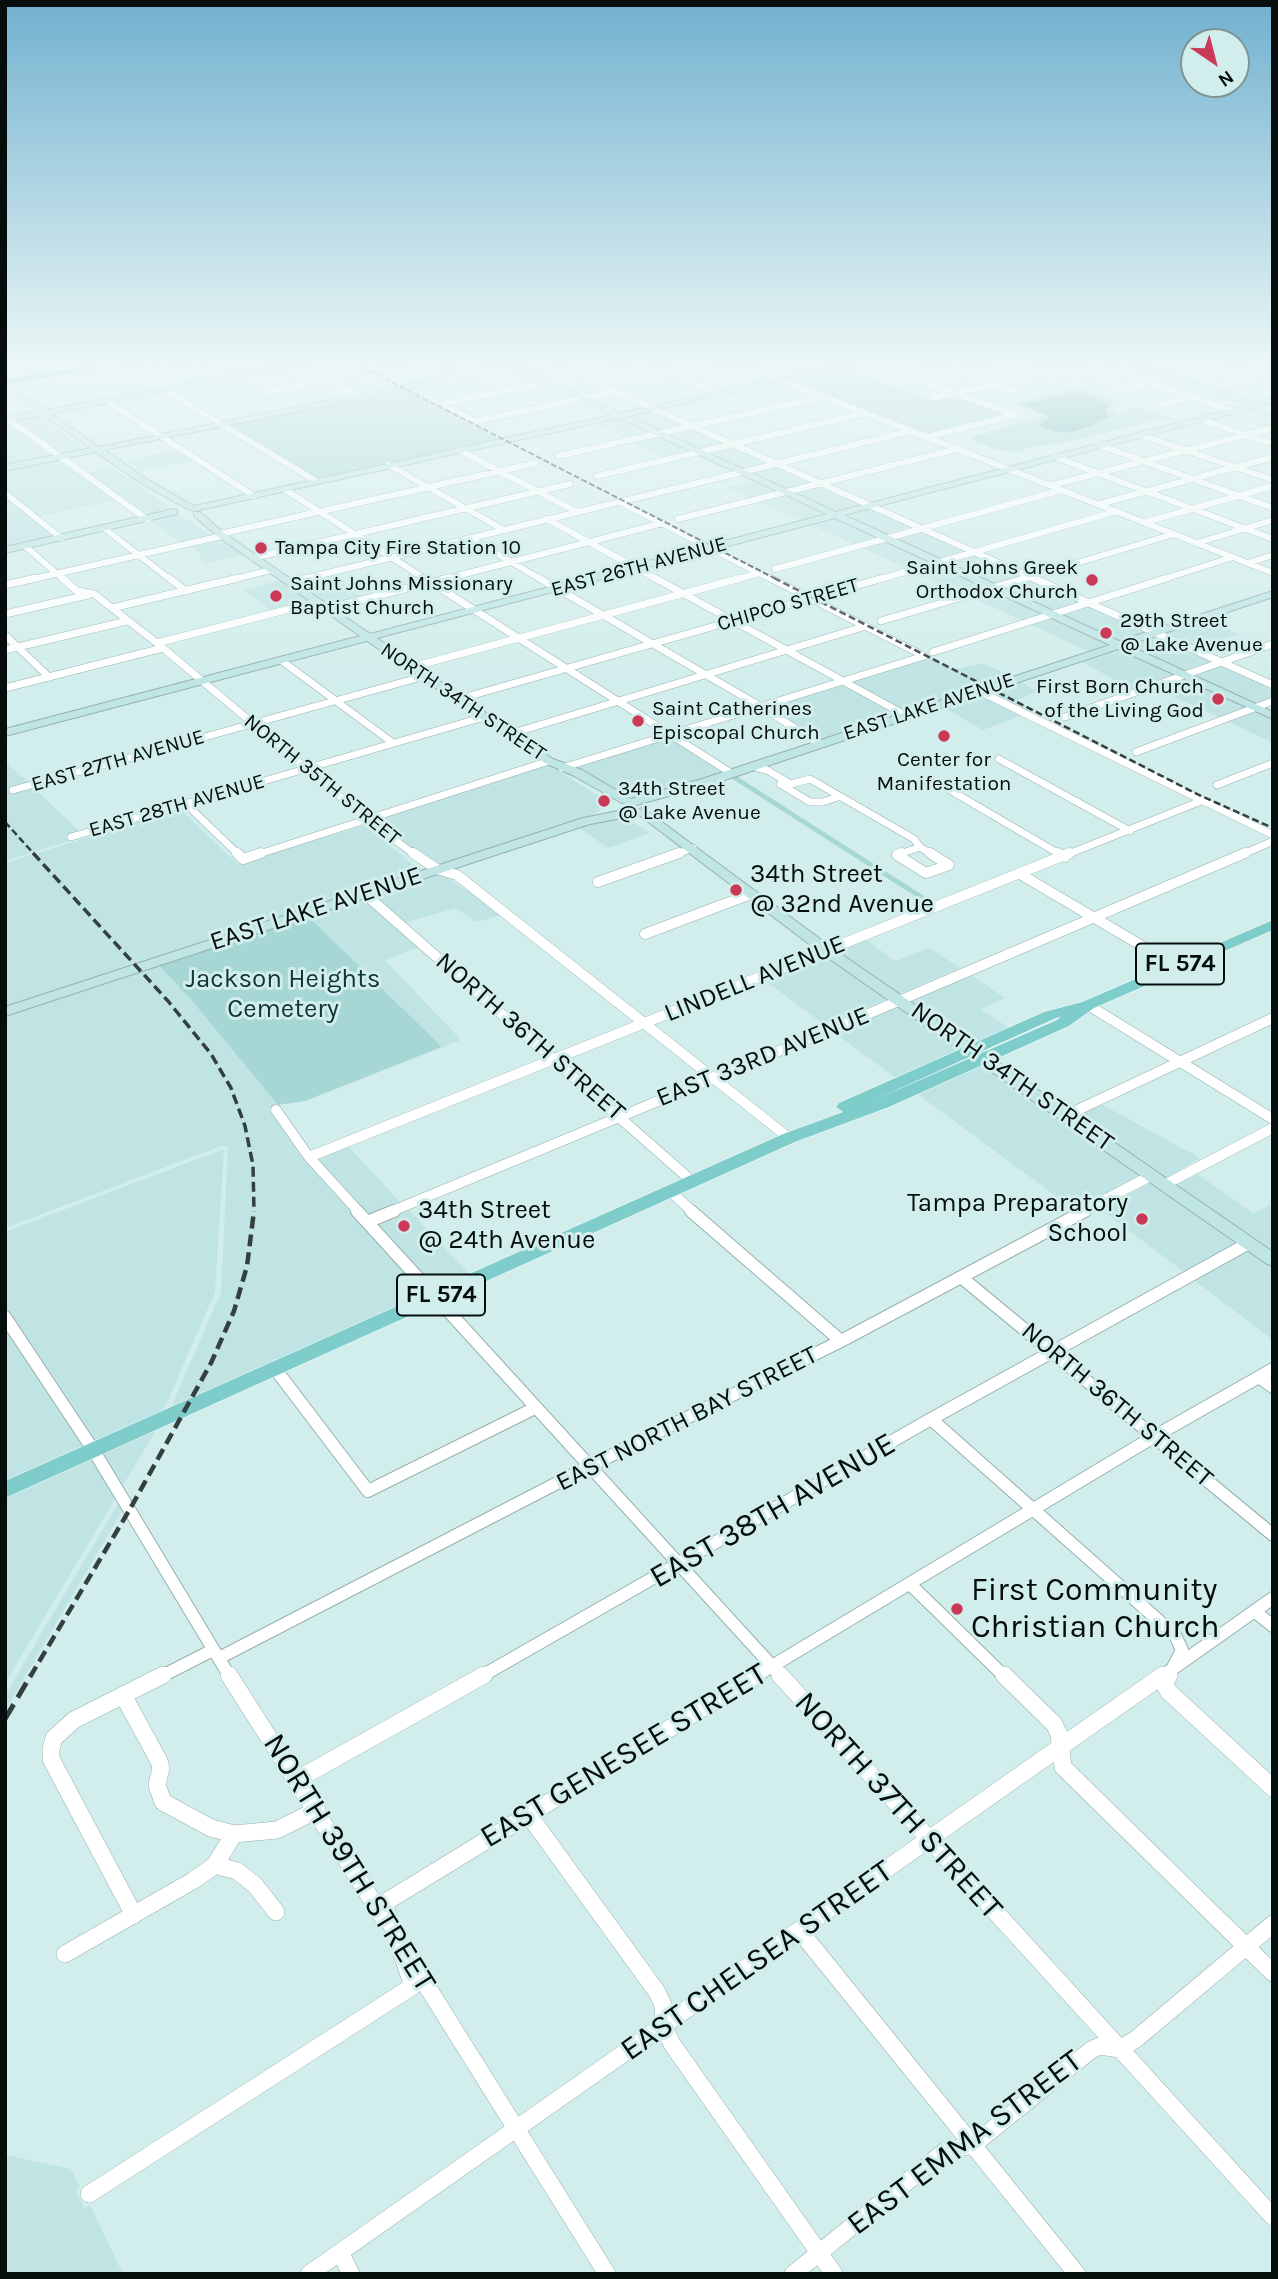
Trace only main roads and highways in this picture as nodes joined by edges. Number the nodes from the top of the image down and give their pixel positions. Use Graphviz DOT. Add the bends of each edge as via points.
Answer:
graph roads {
  1 [pos="1273,924"];
  2 [pos="5,1492"];
  1 -- 2 [label="main road, FL 574" via="1088,1005 1063,1023 976,1054 869,1108 789,1138"];
}
